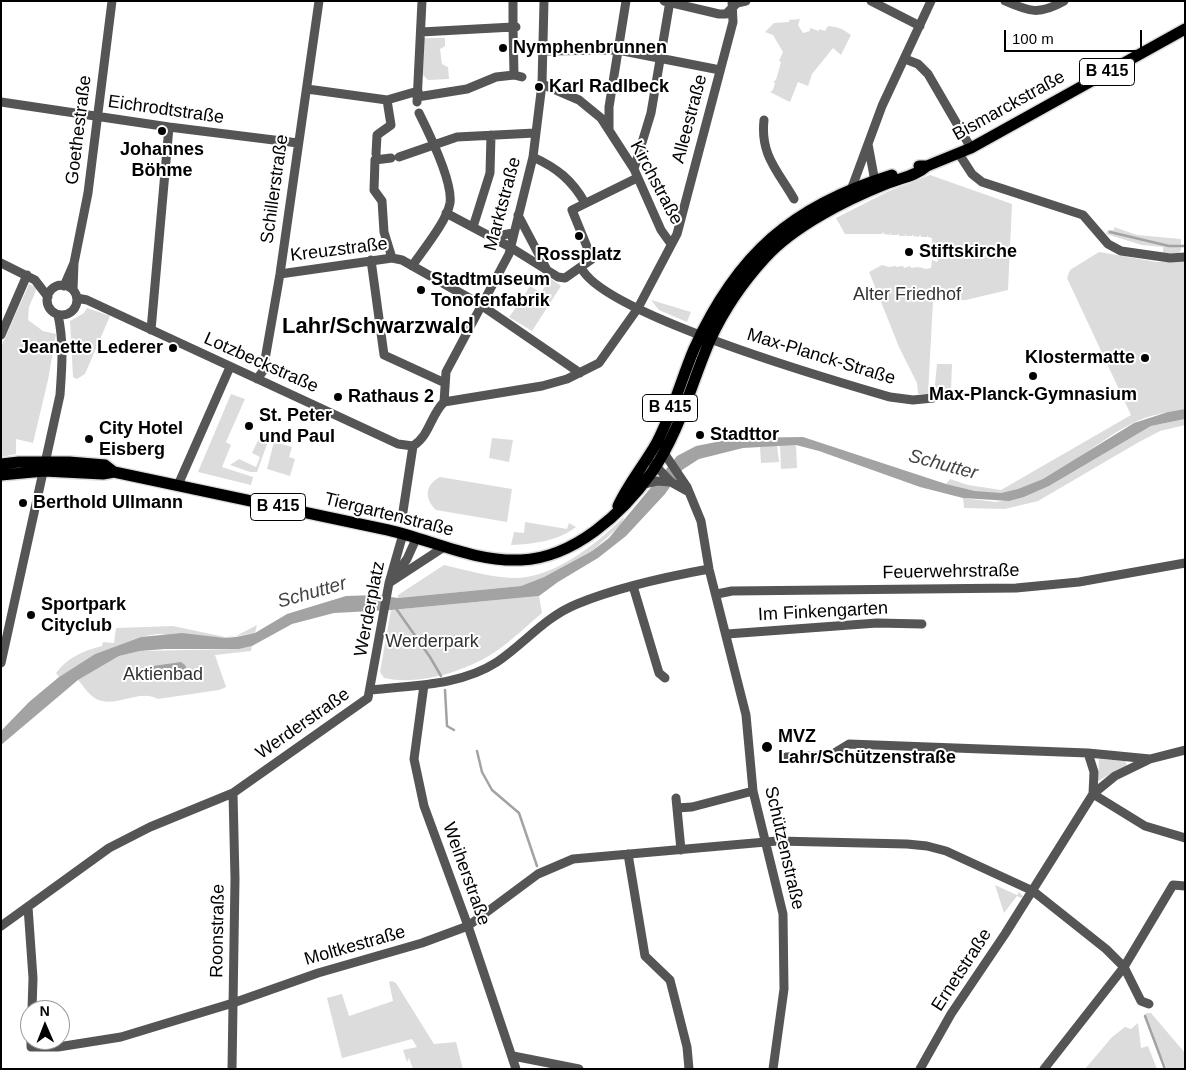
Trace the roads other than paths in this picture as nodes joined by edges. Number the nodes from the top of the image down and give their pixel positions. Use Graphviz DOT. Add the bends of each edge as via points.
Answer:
graph roads {
  1 [pos="112,1"];
  2 [pos="319,1"];
  3 [pos="422,1"];
  4 [pos="513,1"];
  5 [pos="544,1"];
  6 [pos="626,1"];
  7 [pos="746,1"];
  8 [pos="871,1"];
  9 [pos="931,1"];
  10 [pos="1005,1"];
  11 [pos="1064,1"];
  12 [pos="668,2"];
  13 [pos="733,4"];
  14 [pos="920,26"];
  15 [pos="515,27"];
  16 [pos="1185,29"];
  17 [pos="421,32"];
  18 [pos="618,50"];
  19 [pos="543,51"];
  20 [pos="660,58"];
  21 [pos="906,58"];
  22 [pos="720,70"];
  23 [pos="542,84"];
  24 [pos="307,89"];
  25 [pos="417,96"];
  26 [pos="387,100"];
  27 [pos="1,102"];
  28 [pos="419,113"];
  29 [pos="97,117"];
  30 [pos="764,120"];
  31 [pos="168,127"];
  32 [pos="609,132"];
  33 [pos="535,134"];
  34 [pos="490,136"];
  35 [pos="298,143"];
  36 [pos="868,143"];
  37 [pos="435,145"];
  38 [pos="971,148"];
  39 [pos="376,154"];
  40 [pos="959,154"];
  41 [pos="533,157"];
  42 [pos="861,168"];
  43 [pos="635,174"];
  44 [pos="873,184"];
  45 [pos="851,190"];
  46 [pos="794,199"];
  47 [pos="585,203"];
  48 [pos="446,213"];
  49 [pos="518,215"];
  50 [pos="473,227"];
  51 [pos="514,233"];
  52 [pos="492,237"];
  53 [pos="672,244"];
  54 [pos="510,247"];
  55 [pos="1185,248"];
  56 [pos="1184,257"];
  57 [pos="392,258"];
  58 [pos="368,261"];
  59 [pos="1,263"];
  60 [pos="74,263"];
  61 [pos="412,266"];
  62 [pos="581,267"];
  63 [pos="548,271"];
  64 [pos="280,274"];
  65 [pos="27,275"];
  66 [pos="35,280"];
  67 [pos="59,287"];
  68 [pos="48,297"];
  69 [pos="76,298"];
  70 [pos="482,305"];
  71 [pos="638,308"];
  72 [pos="62,315"];
  73 [pos="151,330"];
  74 [pos="1,335"];
  75 [pos="706,337"];
  76 [pos="230,367"];
  77 [pos="580,374"];
  78 [pos="257,379"];
  79 [pos="446,383"];
  80 [pos="933,398"];
  81 [pos="444,402"];
  82 [pos="413,446"];
  83 [pos="664,454"];
  84 [pos="648,455"];
  85 [pos="1,464"];
  86 [pos="46,466"];
  87 [pos="655,467"];
  88 [pos="1,475"];
  89 [pos="671,482"];
  90 [pos="644,484"];
  91 [pos="178,485"];
  92 [pos="689,492"];
  93 [pos="615,512"];
  94 [pos="402,518"];
  95 [pos="402,534"];
  96 [pos="416,539"];
  97 [pos="444,548"];
  98 [pos="1185,563"];
  99 [pos="709,569"];
  100 [pos="389,583"];
  101 [pos="634,586"];
  102 [pos="717,594"];
  103 [pos="922,624"];
  104 [pos="4,633"];
  105 [pos="727,634"];
  106 [pos="1,662"];
  107 [pos="665,678"];
  108 [pos="424,685"];
  109 [pos="371,690"];
  110 [pos="1185,750"];
  111 [pos="1088,753"];
  112 [pos="786,757"];
  113 [pos="1150,760"];
  114 [pos="753,791"];
  115 [pos="232,793"];
  116 [pos="1093,794"];
  117 [pos="1185,838"];
  118 [pos="764,844"];
  119 [pos="681,850"];
  120 [pos="628,854"];
  121 [pos="1185,886"];
  122 [pos="1033,891"];
  123 [pos="28,907"];
  124 [pos="1,926"];
  125 [pos="468,926"];
  126 [pos="1124,967"];
  127 [pos="32,1000"];
  128 [pos="233,1002"];
  129 [pos="1145,1002"];
  130 [pos="70,1045"];
  131 [pos="513,1056"];
  132 [pos="232,1069"];
  133 [pos="516,1069"];
  134 [pos="579,1069"];
  135 [pos="689,1069"];
  136 [pos="773,1069"];
  137 [pos="920,1069"];
  138 [pos="1044,1069"];
  1 -- 29 [label="street, Goethestraße"];
  2 -- 24 [label="street, Schillerstraße"];
  3 -- 17 [label="street"];
  4 -- 15 [label="street"];
  5 -- 19 [label="street, Marktstraße"];
  6 -- 18 [label="street"];
  7 -- 13 [label="street"];
  8 -- 14 [label="street"];
  9 -- 14 [label="street"];
  10 -- 11 [label="street" via="1039,12"];
  12 -- 13 [label="street" via="719,14 726,14"];
  12 -- 20 [label="street"];
  13 -- 22 [label="street, Alleestraße" via="733,22"];
  14 -- 21 [label="street"];
  15 -- 17 [label="street"];
  15 -- 25 [label="street" via="518,76 496,76 467,89"];
  16 -- 38 [label="main road, Bismarckstraße / B 415"];
  17 -- 25 [label="street"];
  18 -- 19 [label="street"];
  18 -- 20 [label="street"];
  18 -- 32 [label="street" via="609,108"];
  19 -- 23 [label="street, Marktstraße"];
  20 -- 22 [label="street"];
  20 -- 43 [label="street" via="651,113"];
  21 -- 36 [label="street"];
  21 -- 38 [label="street" via="928,74"];
  22 -- 53 [label="street, Alleestraße"];
  23 -- 32 [label="street, Kirchstraße" via="579,100 601,118"];
  23 -- 33 [label="street, Marktstraße"];
  24 -- 26 [label="street"];
  24 -- 35 [label="street, Schillerstraße"];
  25 -- 26 [label="street"];
  26 -- 39 [label="street" via="390,125 377,134"];
  27 -- 29 [label="street, Eichrodtstraße"];
  28 -- 37 [label="street"];
  29 -- 31 [label="street, Eichrodtstraße"];
  29 -- 60 [label="street, Goethestraße" via="88,192"];
  30 -- 46 [label="street" via="763,144"];
  31 -- 35 [label="street, Eichrodtstraße"];
  31 -- 73 [label="street"];
  32 -- 43 [label="street, Kirchstraße"];
  33 -- 34 [label="street"];
  33 -- 41 [label="street, Marktstraße"];
  34 -- 37 [label="street" via="457,137"];
  34 -- 50 [label="street" via="490,173"];
  35 -- 64 [label="street, Schillerstraße"];
  36 -- 42 [label="street"];
  36 -- 44 [label="street"];
  37 -- 48 [label="street" via="450,201"];
  37 -- 57 [label="street" via="375,160 374,190 382,201 384,232"];
  38 -- 40 [label="main road, Bismarckstraße / B 415"];
  40 -- 44 [label="main road, Bismarckstraße / B 415"];
  40 -- 56 [label="street" via="972,174 982,182 1083,215 1108,244 1121,251"];
  41 -- 47 [label="street" via="561,172"];
  41 -- 49 [label="street, Marktstraße"];
  42 -- 44 [label="street"];
  42 -- 45 [label="street"];
  43 -- 47 [label="street"];
  43 -- 53 [label="street, Kirchstraße" via="661,230"];
  44 -- 45 [label="main road, Tiergartenstraße / B 415"];
  44 -- 75 [label="main road, Tiergartenstraße / B 415" via="774,248 744,282"];
  45 -- 75 [label="main road, Tiergartenstraße / B 415" via="799,217 764,243 734,277"];
  47 -- 62 [label="street" via="572,210 592,259"];
  48 -- 50 [label="street"];
  48 -- 61 [label="street"];
  49 -- 51 [label="street, Marktstraße"];
  49 -- 63 [label="street"];
  50 -- 52 [label="street"];
  51 -- 52 [label="street"];
  51 -- 54 [label="street, Marktstraße"];
  52 -- 54 [label="street"];
  53 -- 71 [label="street"];
  54 -- 63 [label="street"];
  54 -- 70 [label="street, Marktstraße"];
  55 -- 56 [label="street"];
  57 -- 58 [label="street, Kreuzstraße"];
  57 -- 61 [label="street, Kreuzstraße"];
  58 -- 64 [label="street, Kreuzstraße"];
  58 -- 79 [label="street" via="384,356"];
  59 -- 65 [label="street, Lotzbeckstraße"];
  60 -- 67 [label="street, Goethestraße"];
  60 -- 69 [label="street, Goethestraße"];
  61 -- 70 [label="street, Kreuzstraße"];
  62 -- 63 [label="street" via="562,279"];
  62 -- 71 [label="street" via="584,275 612,296"];
  64 -- 78 [label="street, Schillerstraße" via="263,371"];
  65 -- 66 [label="street, Lotzbeckstraße"];
  65 -- 74 [label="street"];
  66 -- 67 [label="street, Lotzbeckstraße"];
  66 -- 68 [label="street, Lotzbeckstraße"];
  67 -- 68 [label="street"];
  67 -- 69 [label="street, Lotzbeckstraße"];
  68 -- 72 [label="street, Lotzbeckstraße" via="51,310"];
  69 -- 72 [label="street"];
  69 -- 73 [label="street, Lotzbeckstraße"];
  70 -- 77 [label="street, Kreuzstraße"];
  70 -- 79 [label="street, Marktstraße" via="446,372"];
  71 -- 75 [label="street, Max-Planck-Straße"];
  71 -- 77 [label="street" via="599,363"];
  72 -- 86 [label="street, Lotzbeckstraße" via="60,395"];
  73 -- 76 [label="street, Lotzbeckstraße"];
  75 -- 80 [label="street, Max-Planck-Straße" via="890,397"];
  75 -- 83 [label="main road, Tiergartenstraße / B 415" via="683,416"];
  75 -- 84 [label="main road, Tiergartenstraße / B 415"];
  76 -- 78 [label="street, Lotzbeckstraße"];
  76 -- 91 [label="street"];
  77 -- 81 [label="street" via="542,386"];
  78 -- 82 [label="street, Lotzbeckstraße" via="398,444"];
  79 -- 81 [label="street, Marktstraße"];
  81 -- 82 [label="street" via="424,439"];
  82 -- 94 [label="street"];
  83 -- 87 [label="main road, Tiergartenstraße / B 415"];
  83 -- 92 [label="street, Schützenstraße"];
  84 -- 87 [label="street"];
  84 -- 93 [label="main road, Tiergartenstraße / B 415"];
  85 -- 86 [label="main road, B 415"];
  86 -- 88 [label="main road, B 415"];
  86 -- 91 [label="main road, Tiergartenstraße / B 415" via="103,474 114,472"];
  86 -- 104 [label="street, Lotzbeckstraße"];
  87 -- 89 [label="street"];
  87 -- 90 [label="main road, Tiergartenstraße / B 415"];
  89 -- 90 [label="street"];
  89 -- 92 [label="street"];
  90 -- 93 [label="main road, Tiergartenstraße / B 415"];
  91 -- 95 [label="main road, Tiergartenstraße / B 415"];
  92 -- 99 [label="street, Schützenstraße" via="701,521"];
  93 -- 97 [label="main road, Tiergartenstraße / B 415" via="585,537 548,555 522,560 489,558"];
  95 -- 96 [label="main road, Tiergartenstraße / B 415"];
  95 -- 100 [label="street, Werderplatz"];
  96 -- 97 [label="main road, Tiergartenstraße / B 415"];
  96 -- 100 [label="street" via="407,560"];
  97 -- 100 [label="street"];
  98 -- 102 [label="street, Feuerwehrstraße" via="1079,582 1016,588 732,591"];
  99 -- 101 [label="street, Werderstraße"];
  99 -- 102 [label="street, Schützenstraße"];
  100 -- 109 [label="street, Werderplatz"];
  101 -- 107 [label="street" via="659,672"];
  101 -- 108 [label="street, Werderstraße" via="577,604 552,616 496,662 476,672 457,680"];
  102 -- 105 [label="street, Schützenstraße"];
  103 -- 105 [label="street, Im Finkengarten" via="877,623"];
  104 -- 106 [label="street, Lotzbeckstraße"];
  105 -- 114 [label="street, Schützenstraße" via="746,715"];
  108 -- 109 [label="street, Werderstraße"];
  108 -- 125 [label="street, Weiherstraße" via="414,759 424,806"];
  109 -- 115 [label="street, Werderstraße" via="364,701"];
  110 -- 113 [label="street"];
  111 -- 112 [label="street" via="849,744 831,755"];
  111 -- 113 [label="street"];
  111 -- 116 [label="street" via="1094,772"];
  113 -- 116 [label="street" via="1115,776"];
  114 -- 118 [label="street, Schützenstraße"];
  114 -- 119 [label="street" via="692,807 677,803"];
  115 -- 123 [label="street, Werderstraße" via="109,848"];
  115 -- 128 [label="street, Roonstraße" via="235,879"];
  116 -- 117 [label="street" via="1145,826"];
  116 -- 122 [label="street, Ernetstraße"];
  118 -- 119 [label="street, Moltkestraße"];
  118 -- 122 [label="street, Moltkestraße" via="776,841 842,841 927,846 946,851"];
  118 -- 136 [label="street, Schützenstraße" via="778,890 785,937 783,1003"];
  119 -- 120 [label="street, Moltkestraße"];
  120 -- 125 [label="street, Moltkestraße" via="574,859 560,864 538,874"];
  120 -- 135 [label="street" via="644,956 670,980"];
  121 -- 126 [label="street" via="1173,885"];
  122 -- 126 [label="street, Moltkestraße"];
  122 -- 137 [label="street, Ernetstraße"];
  123 -- 124 [label="street, Werderstraße"];
  123 -- 127 [label="street"];
  125 -- 128 [label="street, Moltkestraße"];
  125 -- 131 [label="street, Weiherstraße"];
  126 -- 129 [label="street, Moltkestraße"];
  126 -- 138 [label="street"];
  128 -- 130 [label="street, Moltkestraße" via="121,1037"];
  128 -- 132 [label="street, Roonstraße"];
  131 -- 133 [label="street, Weiherstraße"];
  131 -- 134 [label="street"];
}
